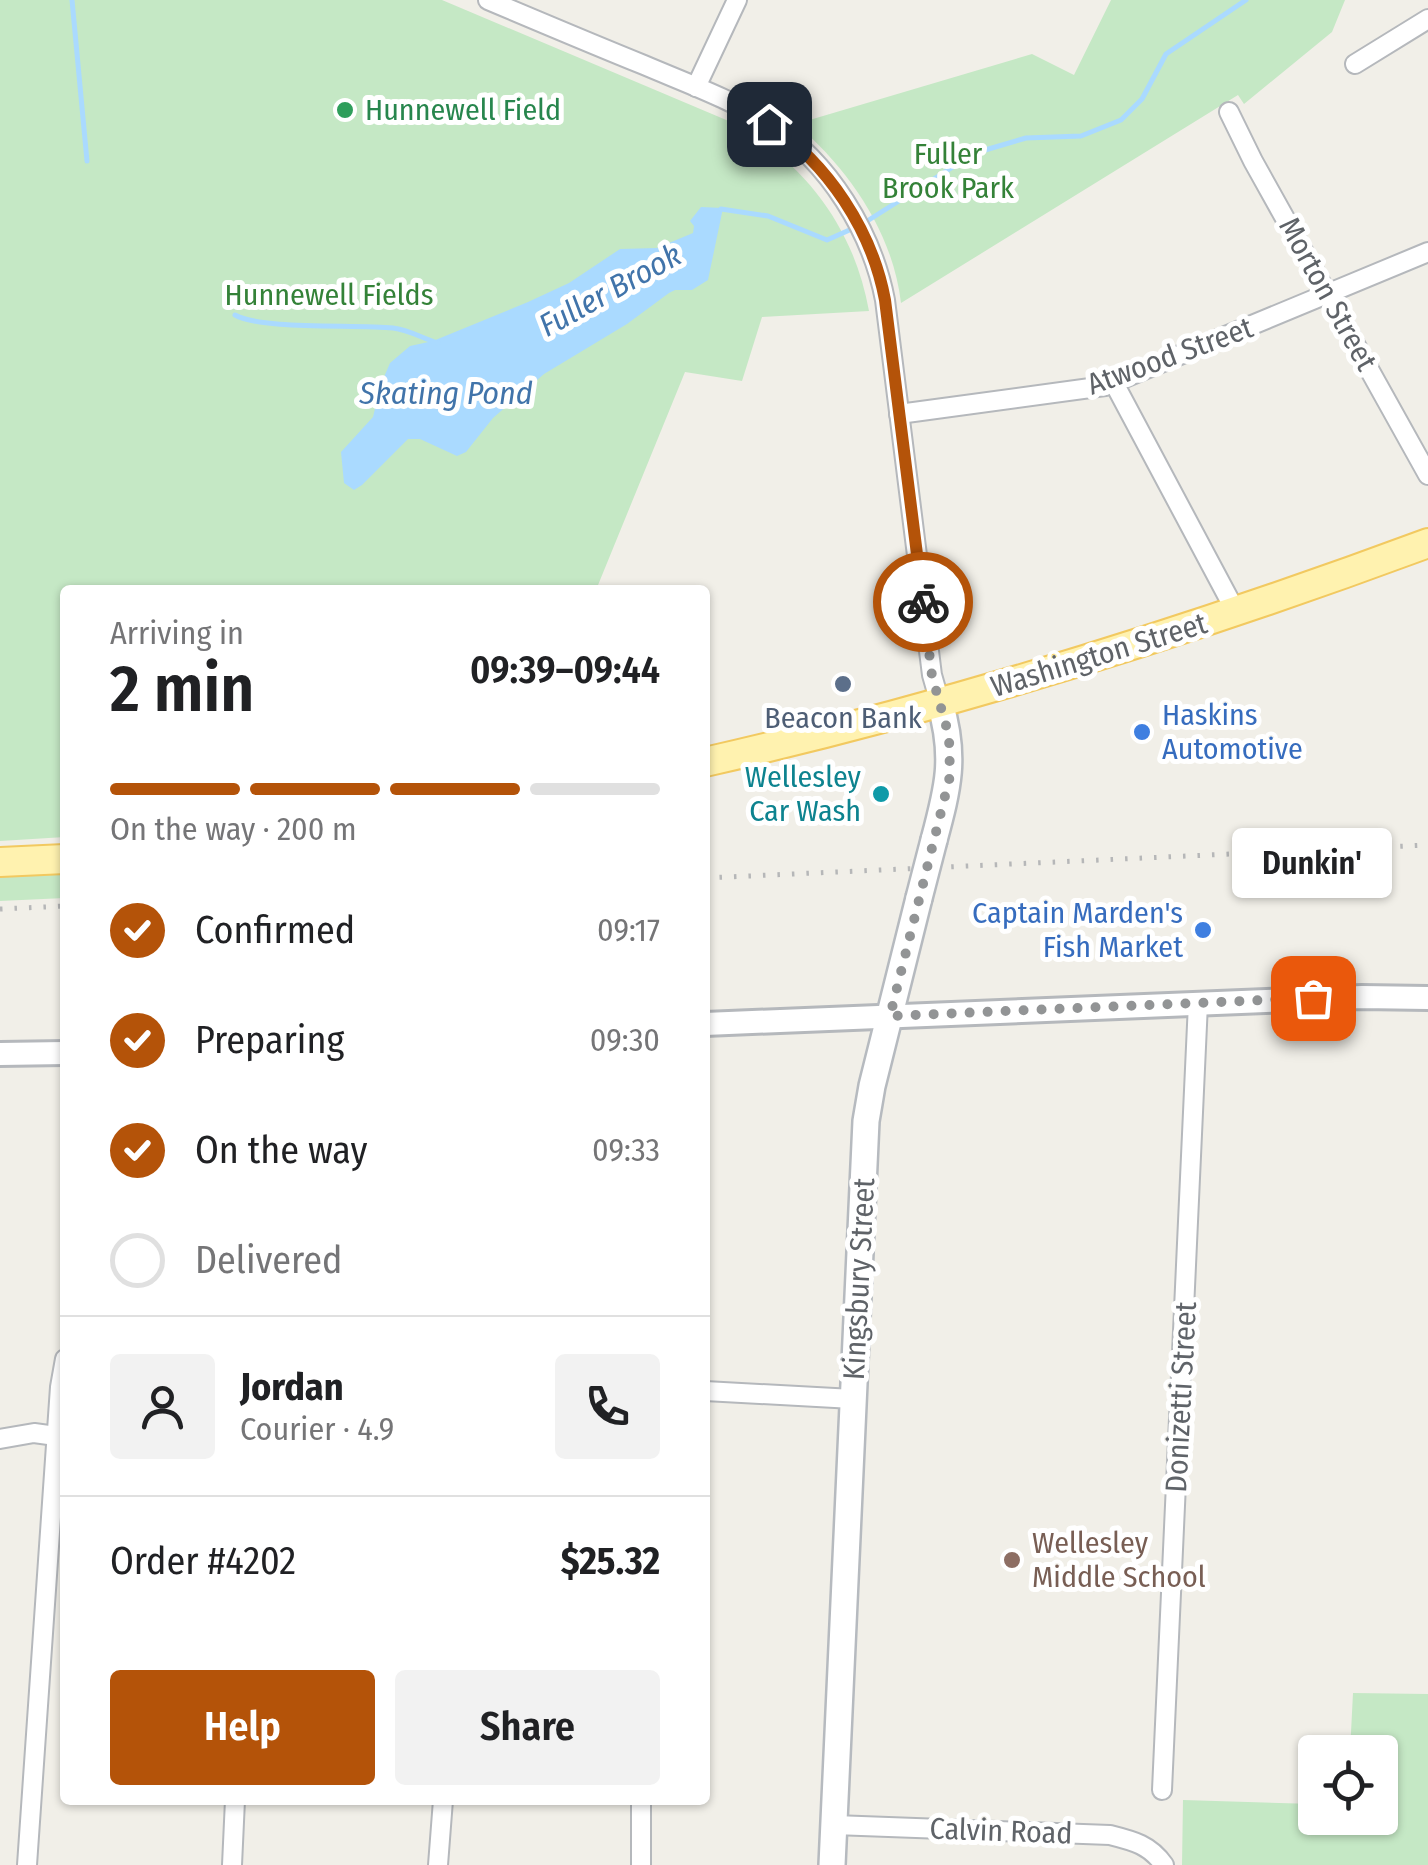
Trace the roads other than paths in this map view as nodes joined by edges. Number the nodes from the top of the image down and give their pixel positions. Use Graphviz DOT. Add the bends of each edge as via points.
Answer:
graph roads {
  1 [pos="488,0"];
  2 [pos="737,0"];
  3 [pos="1428,19"];
  4 [pos="1356,64"];
  5 [pos="696,87"];
  6 [pos="1229,112"];
  7 [pos="1428,252"];
  8 [pos="1330,295"];
  9 [pos="1114,384"];
  10 [pos="899,414"];
  11 [pos="1428,474"];
  12 [pos="1428,543"];
  13 [pos="1236,612"];
  14 [pos="940,703"];
  15 [pos="710,761"];
  16 [pos="60,859"];
  17 [pos="0,862"];
  18 [pos="1428,998"];
  19 [pos="1198,1003"];
  20 [pos="890,1016"];
  21 [pos="710,1024"];
  22 [pos="60,1053"];
  23 [pos="0,1054"];
  24 [pos="710,1390"];
  25 [pos="853,1399"];
  26 [pos="60,1402"];
  27 [pos="56,1436"];
  28 [pos="0,1439"];
  29 [pos="1162,1790"];
  30 [pos="236,1805"];
  31 [pos="443,1805"];
  32 [pos="641,1805"];
  33 [pos="834,1825"];
  34 [pos="1162,1862"];
  35 [pos="27,1865"];
  36 [pos="232,1865"];
  37 [pos="438,1865"];
  38 [pos="642,1865"];
  39 [pos="832,1865"];
  1 -- 5 [label="street"];
  2 -- 5 [label="street"];
  3 -- 4 [label="street"];
  5 -- 10 [label="street" via="786,136 850,212 882,287"];
  6 -- 8 [label="street, Morton Street"];
  7 -- 8 [label="street, Atwood Street"];
  8 -- 9 [label="street, Atwood Street"];
  8 -- 11 [label="street, Morton Street"];
  9 -- 10 [label="street, Atwood Street"];
  9 -- 13 [label="street"];
  10 -- 14 [label="street"];
  12 -- 13 [label="main road, Washington Street"];
  13 -- 14 [label="main road, Washington Street"];
  14 -- 15 [label="main road, Washington Street"];
  14 -- 20 [label="main road, Kingsbury Street, bridge" via="950,768"];
  16 -- 17 [label="main road"];
  18 -- 19 [label="street"];
  19 -- 20 [label="street"];
  19 -- 29 [label="street, Donizetti Street"];
  20 -- 21 [label="street"];
  20 -- 25 [label="main road, Kingsbury Street" via="866,1121"];
  22 -- 23 [label="street"];
  24 -- 25 [label="street"];
  25 -- 33 [label="main road, Kingsbury Street"];
  26 -- 27 [label="street"];
  27 -- 28 [label="street"];
  27 -- 35 [label="street"];
  30 -- 36 [label="street"];
  31 -- 37 [label="street"];
  32 -- 38 [label="street"];
  33 -- 34 [label="street, Calvin Road" via="1110,1835 1140,1843"];
  33 -- 39 [label="main road, Kingsbury Street"];
}
